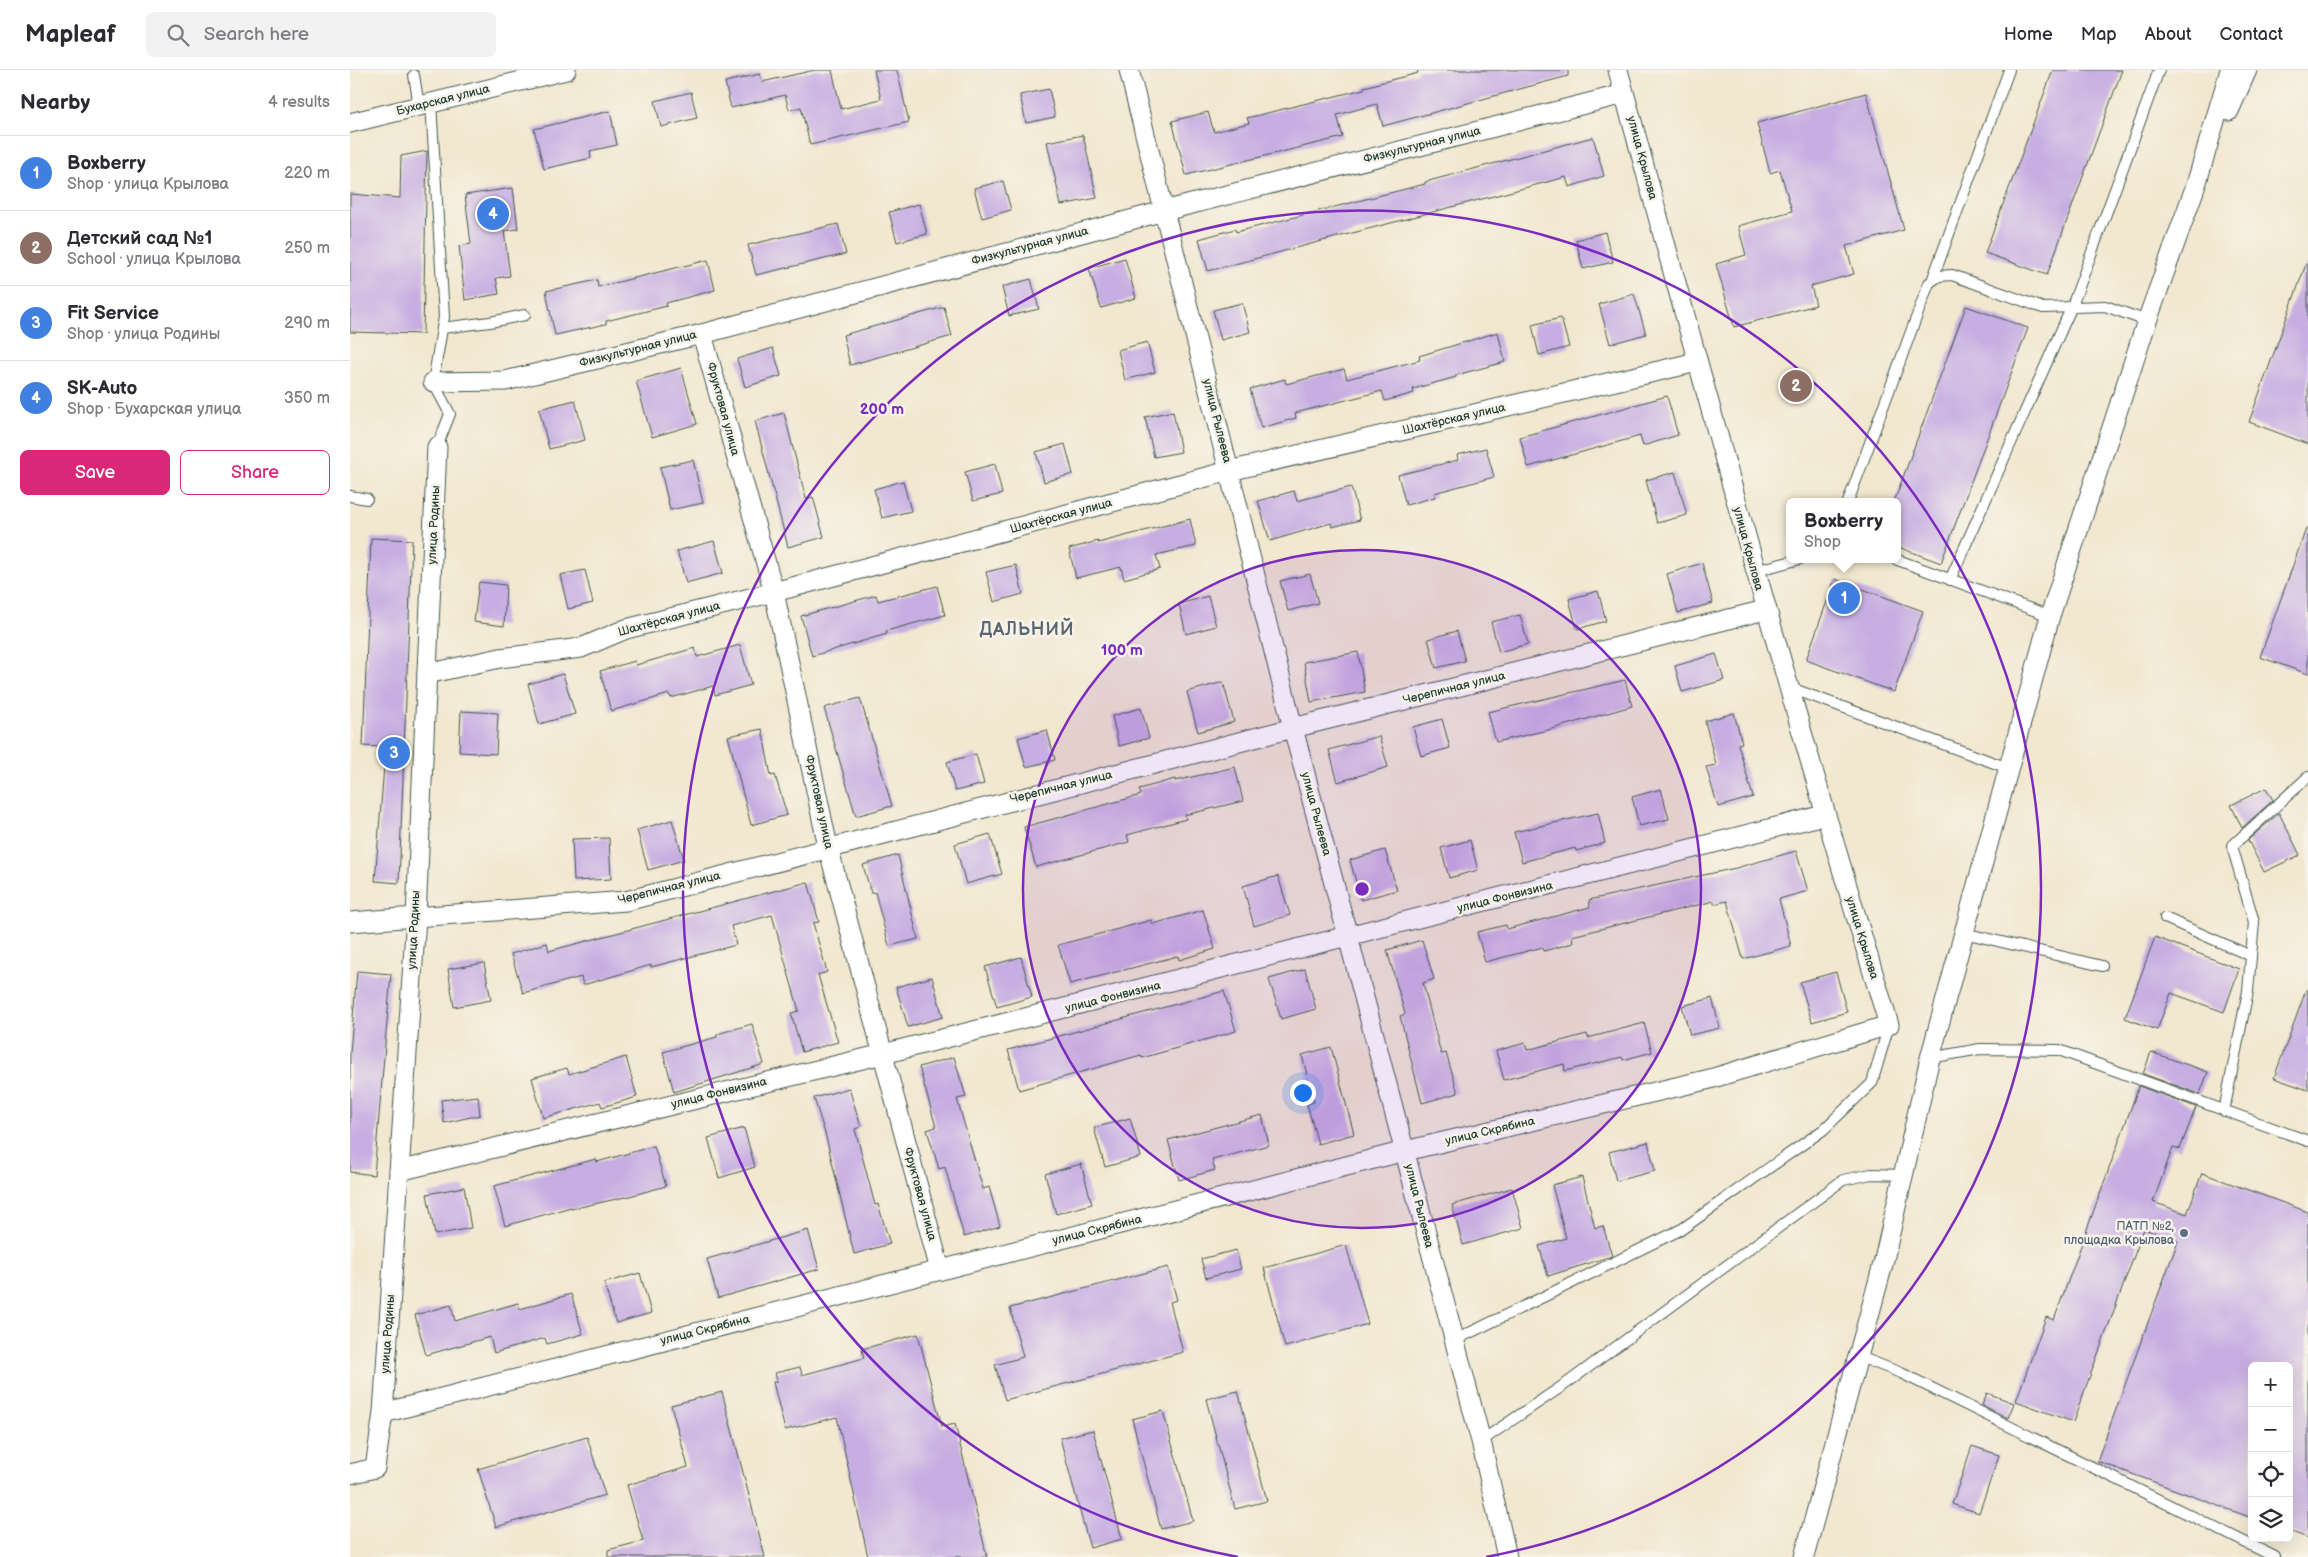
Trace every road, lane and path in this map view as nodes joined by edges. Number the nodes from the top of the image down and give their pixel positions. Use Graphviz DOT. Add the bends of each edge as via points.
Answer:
graph roads {
  1 [pos="566,70"];
  2 [pos="1129,70"];
  3 [pos="1618,70"];
  4 [pos="2009,70"];
  5 [pos="2159,70"];
  6 [pos="2230,70"];
  7 [pos="2247,70"];
  8 [pos="414,75"];
  9 [pos="1624,94"];
  10 [pos="425,105"];
  11 [pos="350,123"];
  12 [pos="2196,185"];
  13 [pos="1164,211"];
  14 [pos="1933,278"];
  15 [pos="2072,306"];
  16 [pos="525,315"];
  17 [pos="2147,321"];
  18 [pos="442,328"];
  19 [pos="702,334"];
  20 [pos="1697,362"];
  21 [pos="433,382"];
  22 [pos="437,447"];
  23 [pos="1229,471"];
  24 [pos="350,496"];
  25 [pos="1849,498"];
  26 [pos="367,499"];
  27 [pos="1901,561"];
  28 [pos="1786,563"];
  29 [pos="1755,572"];
  30 [pos="1950,580"];
  31 [pos="774,592"];
  32 [pos="1765,610"];
  33 [pos="2050,616"];
  34 [pos="427,674"];
  35 [pos="1788,687"];
  36 [pos="1293,728"];
  37 [pos="2008,768"];
  38 [pos="2308,777"];
  39 [pos="1824,815"];
  40 [pos="828,847"];
  41 [pos="416,917"];
  42 [pos="2165,918"];
  43 [pos="350,922"];
  44 [pos="1964,933"];
  45 [pos="1348,938"];
  46 [pos="2251,956"];
  47 [pos="2102,966"];
  48 [pos="1889,1025"];
  49 [pos="883,1054"];
  50 [pos="1930,1058"];
  51 [pos="2224,1111"];
  52 [pos="2308,1141"];
  53 [pos="1405,1150"];
  54 [pos="399,1171"];
  55 [pos="1904,1175"];
  56 [pos="940,1270"];
  57 [pos="1453,1341"];
  58 [pos="1860,1357"];
  59 [pos="383,1413"];
  60 [pos="1481,1441"];
  61 [pos="350,1474"];
  62 [pos="1507,1557"];
  63 [pos="1804,1557"];
  64 [pos="2275,1557"];
  1 -- 10 [label="street, Бухарская улица"];
  2 -- 13 [label="street, улица Рылеева"];
  3 -- 9 [label="street, улица Крылова"];
  4 -- 14 [label="lane"];
  5 -- 15 [label="lane"];
  6 -- 12 [label="street"];
  7 -- 12 [label="street"];
  8 -- 10 [label="lane"];
  9 -- 13 [label="street, Физкультурная улица"];
  9 -- 20 [label="street, улица Крылова"];
  10 -- 11 [label="street, Бухарская улица"];
  10 -- 18 [label="lane" via="444,317"];
  12 -- 17 [label="street"];
  13 -- 19 [label="street, Физкультурная улица"];
  13 -- 23 [label="street, улица Рылеева"];
  14 -- 15 [label="lane" via="1952,275 2043,308"];
  14 -- 25 [label="lane"];
  15 -- 17 [label="lane" via="2105,306"];
  15 -- 30 [label="lane"];
  16 -- 18 [label="lane"];
  17 -- 33 [label="street"];
  18 -- 21 [label="lane"];
  19 -- 21 [label="street, Физкультурная улица" via="504,382"];
  19 -- 31 [label="street, Фруктовая улица"];
  20 -- 23 [label="street, Шахтёрская улица"];
  20 -- 29 [label="street, улица Крылова"];
  21 -- 22 [label="lane" via="450,414"];
  22 -- 34 [label="street, улица Родины"];
  23 -- 31 [label="street, Шахтёрская улица"];
  23 -- 36 [label="street, улица Рылеева"];
  24 -- 26 [label="lane"];
  27 -- 30 [label="lane"];
  28 -- 29 [label="lane"];
  29 -- 32 [label="street, улица Крылова"];
  30 -- 33 [label="lane"];
  31 -- 34 [label="street, Шахтёрская улица" via="626,629 581,648 500,658"];
  31 -- 40 [label="street, Фруктовая улица"];
  32 -- 35 [label="street, улица Крылова"];
  32 -- 36 [label="street, Черепичная улица"];
  33 -- 37 [label="street"];
  34 -- 41 [label="street, улица Родины"];
  35 -- 37 [label="lane"];
  35 -- 39 [label="street, улица Крылова"];
  36 -- 40 [label="street, Черепичная улица"];
  36 -- 45 [label="street, улица Рылеева"];
  37 -- 44 [label="street"];
  38 -- 46 [label="lane" via="2232,846 2254,922"];
  39 -- 45 [label="street, улица Фонвизина"];
  39 -- 48 [label="street, улица Крылова"];
  40 -- 41 [label="street, Черепичная улица" via="626,901"];
  40 -- 49 [label="street, Фруктовая улица"];
  41 -- 43 [label="street, Черепичная улица"];
  41 -- 54 [label="street, улица Родины"];
  42 -- 46 [label="lane"];
  44 -- 47 [label="lane"];
  44 -- 50 [label="street"];
  45 -- 49 [label="street, улица Фонвизина"];
  45 -- 53 [label="street, улица Рылеева"];
  46 -- 51 [label="lane" via="2248,991"];
  48 -- 53 [label="street, улица Скрябина" via="1710,1079"];
  48 -- 57 [label="lane" via="1872,1083 1815,1135 1682,1229"];
  49 -- 54 [label="street, улица Фонвизина"];
  49 -- 56 [label="street, Фруктовая улица"];
  50 -- 51 [label="lane" via="1980,1050 2059,1050"];
  50 -- 55 [label="street"];
  51 -- 52 [label="lane"];
  53 -- 56 [label="street, улица Скрябина"];
  53 -- 57 [label="street, улица Рылеева"];
  54 -- 59 [label="street, улица Родины"];
  55 -- 58 [label="street"];
  55 -- 60 [label="lane" via="1871,1174 1842,1180 1567,1383"];
  56 -- 59 [label="street, улица Скрябина"];
  57 -- 60 [label="street, улица Рылеева"];
  58 -- 63 [label="street"];
  58 -- 64 [label="lane" via="1910,1377"];
  59 -- 61 [label="street" via="375,1468"];
  60 -- 62 [label="street, улица Рылеева"];
}
